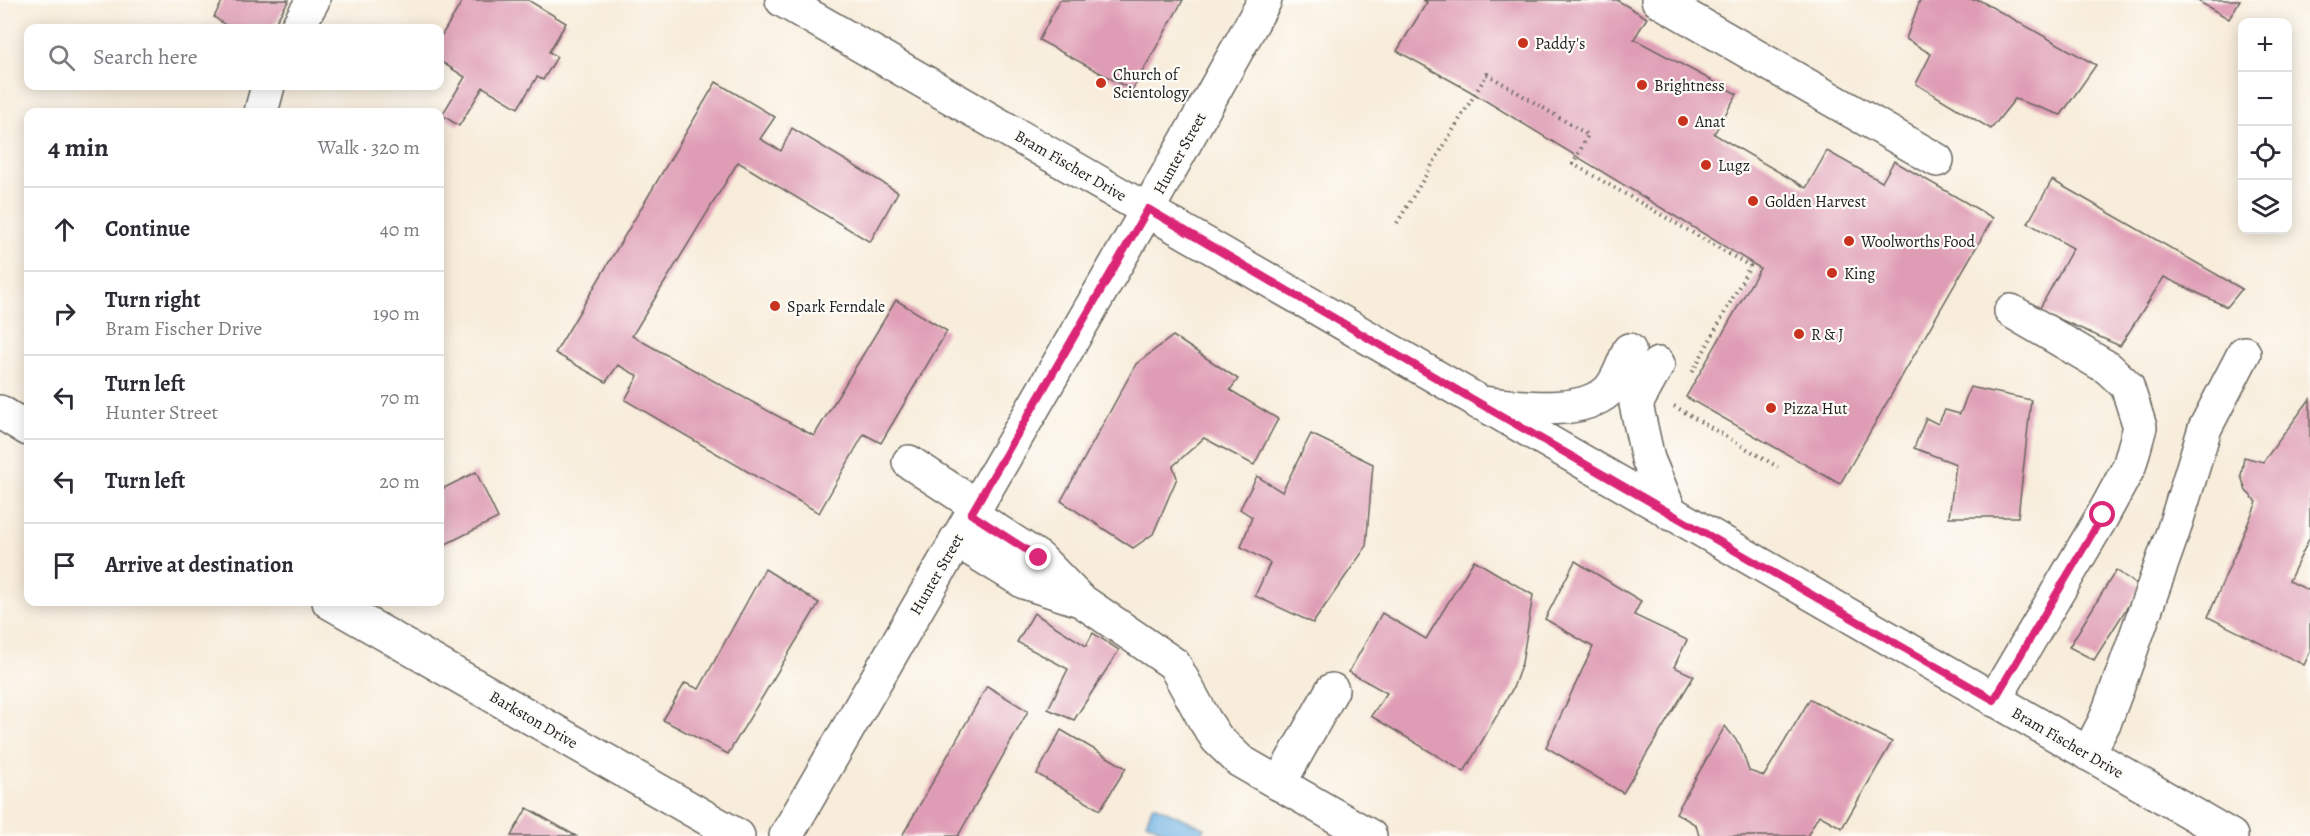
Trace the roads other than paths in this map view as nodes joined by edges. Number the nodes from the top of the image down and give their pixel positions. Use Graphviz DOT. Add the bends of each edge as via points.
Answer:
graph roads {
  1 [pos="314,0"];
  2 [pos="782,0"];
  3 [pos="1265,0"];
  4 [pos="1658,0"];
  5 [pos="299,24"];
  6 [pos="267,90"];
  7 [pos="262,108"];
  8 [pos="1937,160"];
  9 [pos="1148,209"];
  10 [pos="2011,311"];
  11 [pos="2244,353"];
  12 [pos="1479,403"];
  13 [pos="0,412"];
  14 [pos="24,427"];
  15 [pos="909,462"];
  16 [pos="1671,514"];
  17 [pos="967,520"];
  18 [pos="336,606"];
  19 [pos="1332,690"];
  20 [pos="1994,700"];
  21 [pos="2088,754"];
  22 [pos="1279,784"];
  23 [pos="738,836"];
  24 [pos="786,836"];
  25 [pos="1370,836"];
  26 [pos="2231,836"];
  1 -- 5 [label="street"];
  2 -- 9 [label="street, Bram Fischer Drive"];
  3 -- 9 [label="street, Hunter Street"];
  4 -- 8 [label="street"];
  6 -- 7 [label="street"];
  9 -- 12 [label="street, Bram Fischer Drive"];
  9 -- 17 [label="street, Hunter Street"];
  10 -- 20 [label="street" via="2108,368 2127,386 2140,427 2124,477"];
  11 -- 21 [label="street" via="2205,428 2124,670"];
  12 -- 16 [label="street, Bram Fischer Drive"];
  12 -- 16 [label="street" via="1541,408 1587,402 1608,391 1616,378 1644,357 1636,404 1648,459"];
  13 -- 14 [label="street"];
  15 -- 17 [label="street"];
  16 -- 20 [label="street, Bram Fischer Drive"];
  17 -- 22 [label="street" via="1039,558 1079,599 1174,664 1217,739 1240,761"];
  17 -- 24 [label="street, Hunter Street"];
  18 -- 23 [label="street, Barkston Drive"];
  19 -- 22 [label="street"];
  20 -- 21 [label="street, Bram Fischer Drive"];
  21 -- 26 [label="street, Bram Fischer Drive"];
  22 -- 25 [label="street"];
}
